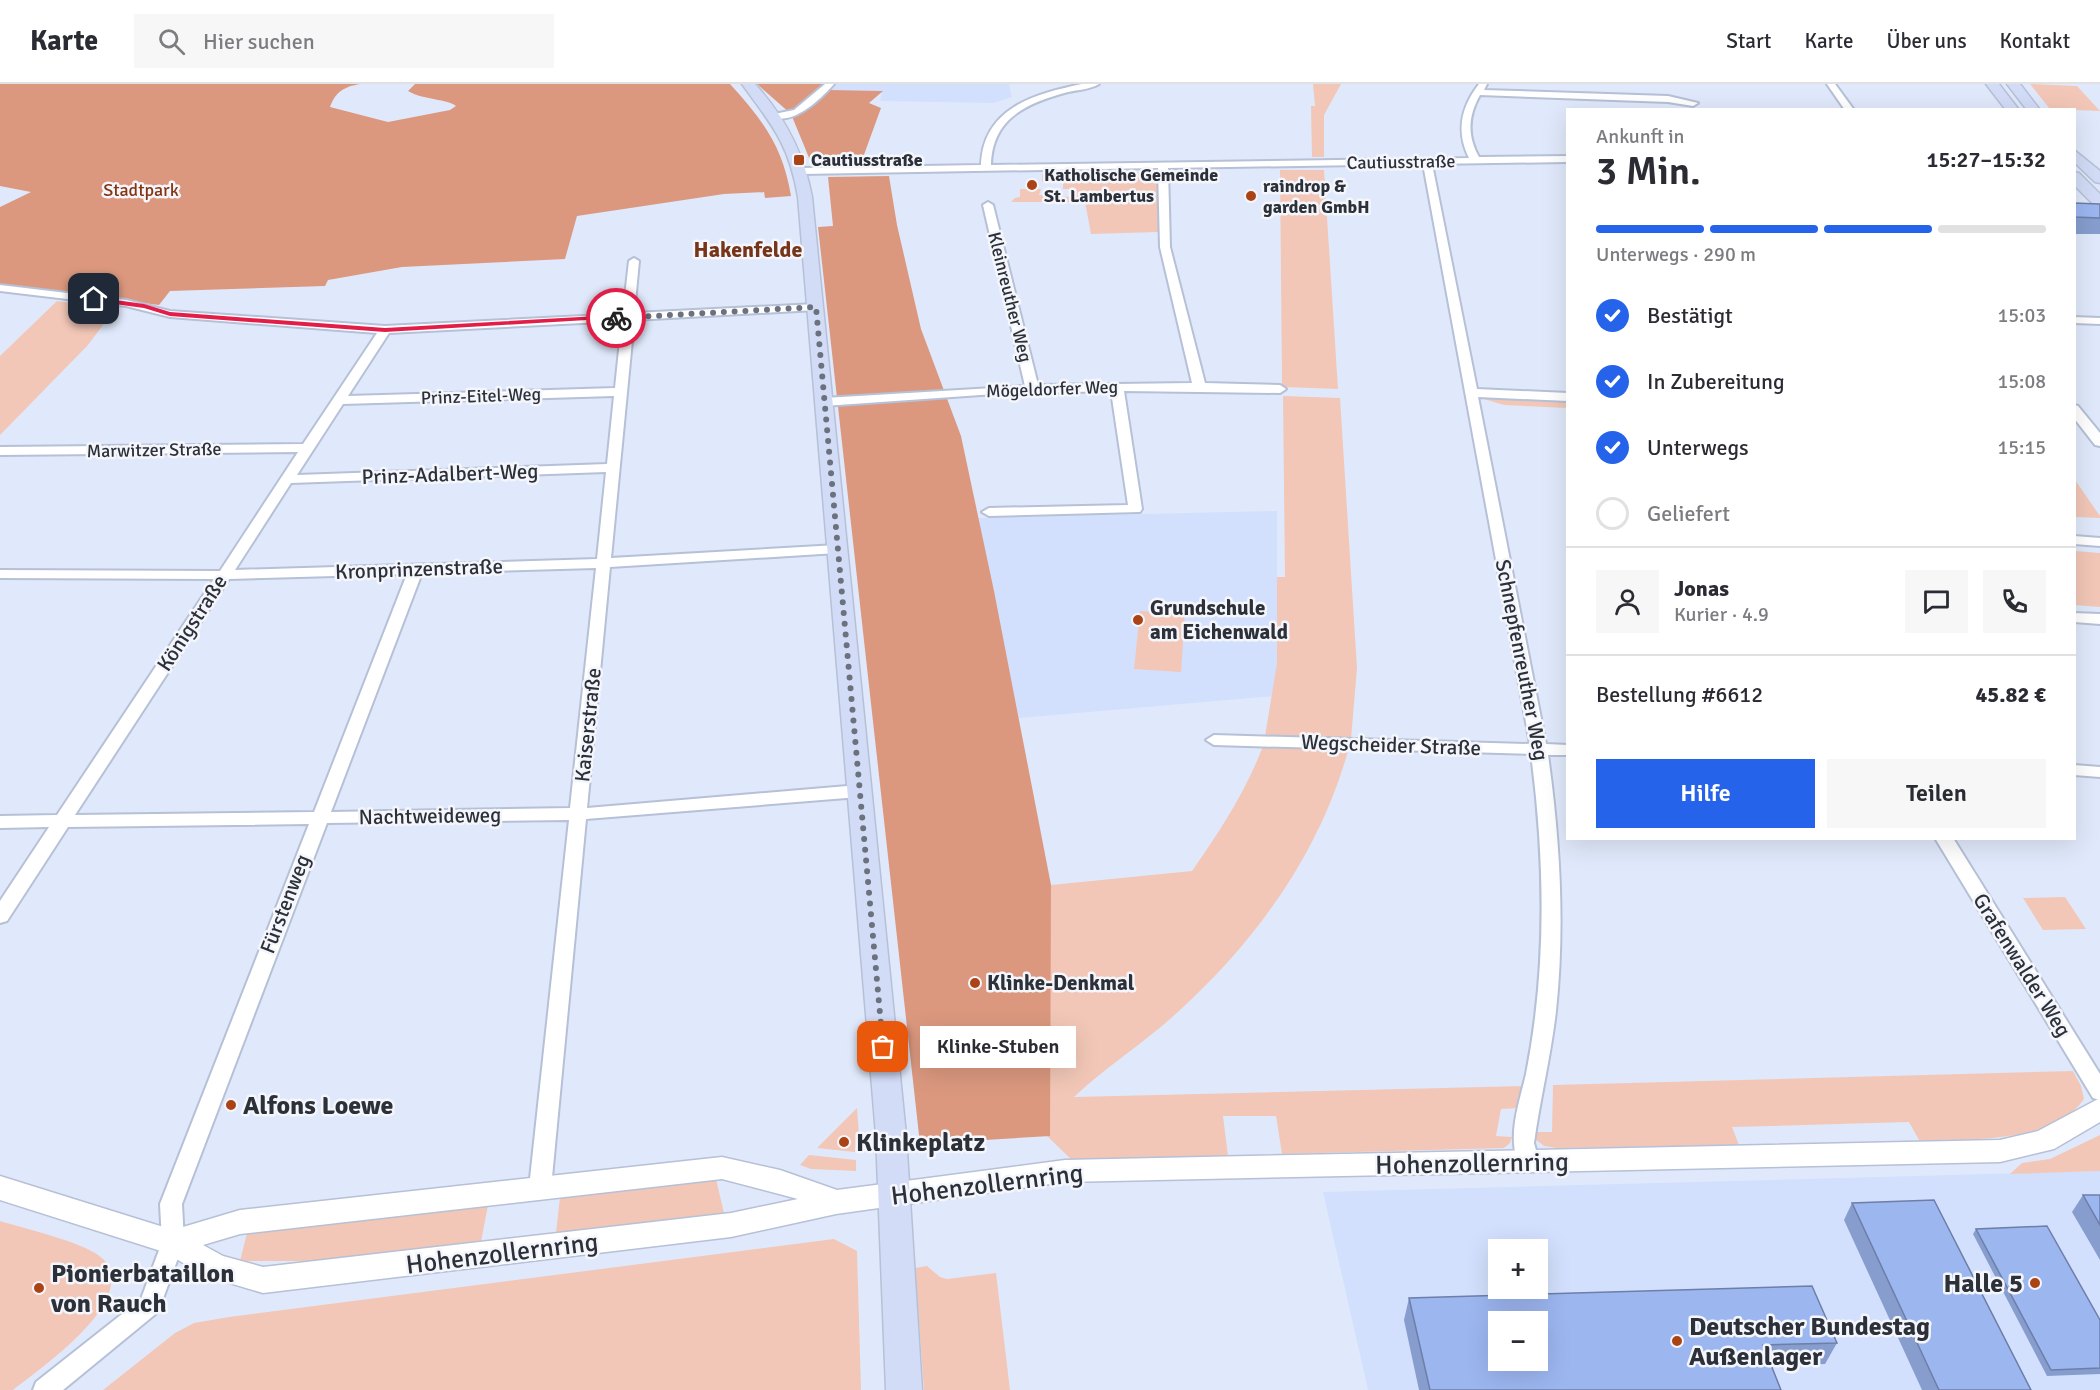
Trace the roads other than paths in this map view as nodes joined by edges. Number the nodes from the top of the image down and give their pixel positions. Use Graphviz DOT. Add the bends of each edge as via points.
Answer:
graph roads {
  1 [pos="748,84"];
  2 [pos="830,84"];
  3 [pos="1095,84"];
  4 [pos="1483,84"];
  5 [pos="1831,84"];
  6 [pos="1992,84"];
  7 [pos="2013,84"];
  8 [pos="1476,92"];
  9 [pos="1693,103"];
  10 [pos="1849,108"];
  11 [pos="2011,108"];
  12 [pos="2032,108"];
  13 [pos="774,116"];
  14 [pos="2076,156"];
  15 [pos="1566,159"];
  16 [pos="1476,161"];
  17 [pos="1427,162"];
  18 [pos="1163,165"];
  19 [pos="986,168"];
  20 [pos="802,171"];
  21 [pos="2076,178"];
  22 [pos="2100,179"];
  23 [pos="2098,199"];
  24 [pos="988,205"];
  25 [pos="634,261"];
  26 [pos="0,288"];
  27 [pos="816,307"];
  28 [pos="629,316"];
  29 [pos="2076,320"];
  30 [pos="2100,321"];
  31 [pos="385,330"];
  32 [pos="1199,386"];
  33 [pos="1117,387"];
  34 [pos="1032,388"];
  35 [pos="1280,389"];
  36 [pos="622,392"];
  37 [pos="1471,393"];
  38 [pos="1566,398"];
  39 [pos="339,400"];
  40 [pos="824,402"];
  41 [pos="2076,412"];
  42 [pos="2100,442"];
  43 [pos="307,448"];
  44 [pos="0,451"];
  45 [pos="614,468"];
  46 [pos="285,479"];
  47 [pos="989,512"];
  48 [pos="2076,540"];
  49 [pos="2100,542"];
  50 [pos="837,549"];
  51 [pos="604,564"];
  52 [pos="416,569"];
  53 [pos="0,574"];
  54 [pos="224,575"];
  55 [pos="2076,617"];
  56 [pos="2100,619"];
  57 [pos="1214,740"];
  58 [pos="1539,749"];
  59 [pos="1566,750"];
  60 [pos="2076,770"];
  61 [pos="2100,772"];
  62 [pos="859,791"];
  63 [pos="579,814"];
  64 [pos="319,817"];
  65 [pos="63,821"];
  66 [pos="0,822"];
  67 [pos="1945,840"];
  68 [pos="0,916"];
  69 [pos="2100,1092"];
  70 [pos="2100,1109"];
  71 [pos="1528,1161"];
  72 [pos="0,1188"];
  73 [pos="540,1188"];
  74 [pos="895,1194"];
  75 [pos="836,1202"];
  76 [pos="173,1242"];
  77 [pos="45,1390"];
  78 [pos="904,1390"];
  1 -- 13 [label="main road"];
  2 -- 13 [label="street" via="797,113"];
  3 -- 19 [label="street" via="1043,97 1008,114 990,135"];
  4 -- 8 [label="street"];
  5 -- 10 [label="street"];
  6 -- 11 [label="main road"];
  7 -- 12 [label="main road"];
  8 -- 9 [label="street"];
  8 -- 16 [label="street" via="1464,124"];
  13 -- 20 [label="main road" via="789,138"];
  14 -- 22 [label="main road"];
  15 -- 16 [label="street, Cautiusstraße"];
  16 -- 17 [label="street, Cautiusstraße"];
  17 -- 18 [label="street, Cautiusstraße"];
  17 -- 37 [label="street, Schnepfenreuther Weg"];
  18 -- 19 [label="street, Cautiusstraße"];
  18 -- 32 [label="street" via="1165,247"];
  19 -- 20 [label="street, Cautiusstraße"];
  20 -- 27 [label="main road"];
  21 -- 23 [label="main road"];
  24 -- 34 [label="street, Kleinreuther Weg"];
  25 -- 28 [label="street, Kaiserstraße"];
  26 -- 31 [label="street" via="126,303 170,314"];
  27 -- 28 [label="street"];
  27 -- 40 [label="main road"];
  28 -- 31 [label="street"];
  28 -- 36 [label="street, Kaiserstraße"];
  29 -- 30 [label="street"];
  31 -- 39 [label="street, Königstraße"];
  32 -- 33 [label="street, Mögeldorfer Weg"];
  32 -- 35 [label="street, Mögeldorfer Weg"];
  33 -- 34 [label="street, Mögeldorfer Weg"];
  33 -- 47 [label="street" via="1135,509"];
  34 -- 40 [label="street, Mögeldorfer Weg"];
  36 -- 39 [label="street, Prinz-Eitel-Weg"];
  36 -- 45 [label="street, Kaiserstraße"];
  37 -- 38 [label="street"];
  37 -- 58 [label="street, Schnepfenreuther Weg"];
  39 -- 43 [label="street, Königstraße"];
  40 -- 50 [label="main road"];
  41 -- 42 [label="street"];
  43 -- 44 [label="street, Marwitzer Straße"];
  43 -- 46 [label="street, Königstraße"];
  45 -- 46 [label="street, Prinz-Adalbert-Weg"];
  45 -- 51 [label="street, Kaiserstraße"];
  46 -- 54 [label="street, Königstraße"];
  48 -- 49 [label="street"];
  50 -- 51 [label="street, Kronprinzenstraße"];
  50 -- 62 [label="main road"];
  51 -- 52 [label="street, Kronprinzenstraße"];
  51 -- 63 [label="street, Kaiserstraße"];
  52 -- 54 [label="street, Kronprinzenstraße"];
  52 -- 64 [label="street, Fürstenweg"];
  53 -- 54 [label="street, Kronprinzenstraße"];
  54 -- 65 [label="street, Königstraße"];
  55 -- 56 [label="street"];
  57 -- 58 [label="street, Wegscheider Straße"];
  58 -- 59 [label="street, Wegscheider Straße"];
  58 -- 71 [label="street, Schnepfenreuther Weg" via="1551,867 1551,952 1546,1014 1523,1143"];
  60 -- 61 [label="street"];
  62 -- 63 [label="street, Nachtweideweg"];
  62 -- 74 [label="main road"];
  63 -- 64 [label="street, Nachtweideweg"];
  63 -- 73 [label="street, Kaiserstraße"];
  64 -- 65 [label="street, Nachtweideweg"];
  64 -- 76 [label="street, Fürstenweg" via="171,1204"];
  65 -- 66 [label="street, Nachtweideweg"];
  65 -- 68 [label="street, Königstraße"];
  67 -- 69 [label="street, Grafenwalder Weg"];
  70 -- 71 [label="street, Hohenzollernring" via="2044,1141 2000,1151"];
  71 -- 74 [label="street, Hohenzollernring" via="1065,1171"];
  72 -- 76 [label="street, Hohenzollernring"];
  73 -- 75 [label="street" via="722,1168 757,1174"];
  73 -- 76 [label="street" via="240,1222"];
  74 -- 75 [label="street, Hohenzollernring"];
  74 -- 78 [label="main road"];
  75 -- 76 [label="street, Hohenzollernring" via="731,1225 263,1280 216,1267"];
  76 -- 77 [label="street" via="150,1305"];
}
